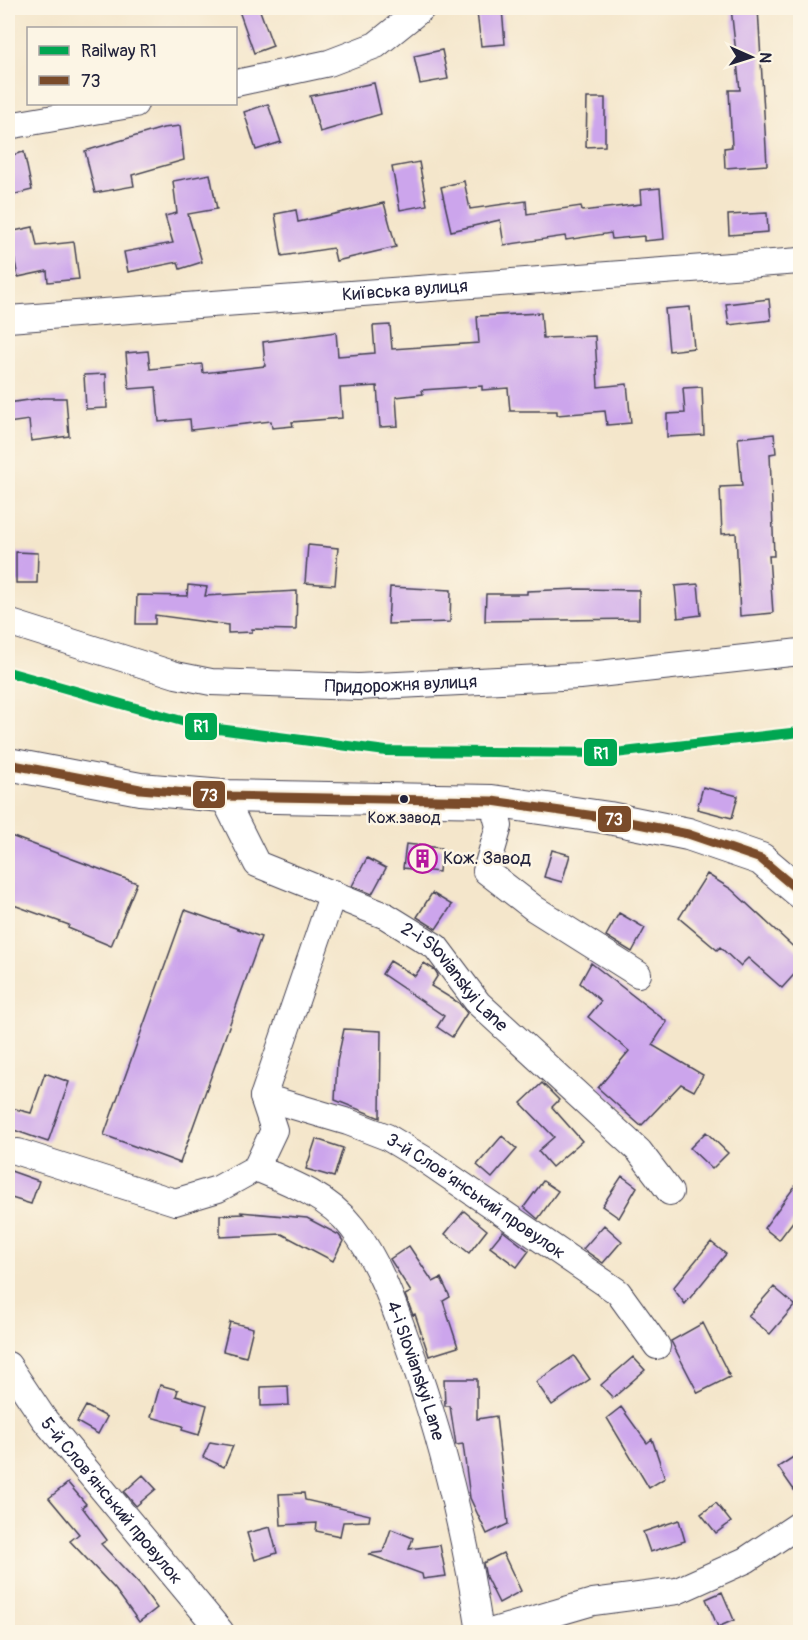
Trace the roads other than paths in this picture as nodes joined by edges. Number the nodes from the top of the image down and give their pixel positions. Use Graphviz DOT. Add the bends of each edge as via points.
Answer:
graph roads {
  1 [pos="422,8"];
  2 [pos="237,83"];
  3 [pos="129,105"];
  4 [pos="8,126"];
  5 [pos="801,261"];
  6 [pos="8,319"];
  7 [pos="8,622"];
  8 [pos="801,652"];
  9 [pos="8,764"];
  10 [pos="223,796"];
  11 [pos="492,801"];
  12 [pos="801,892"];
  13 [pos="333,893"];
  14 [pos="638,974"];
  15 [pos="263,1097"];
  16 [pos="18,1152"];
  17 [pos="256,1168"];
  18 [pos="670,1192"];
  19 [pos="657,1346"];
  20 [pos="10,1376"];
  21 [pos="801,1524"];
  22 [pos="221,1632"];
  23 [pos="480,1632"];
  24 [pos="490,1632"];
  1 -- 2 [label="street" via="376,45 329,63"];
  3 -- 4 [label="street"];
  5 -- 6 [label="street, Київська вулиця"];
  7 -- 8 [label="street, Придорожня вулиця" via="176,675 222,682 358,687 580,676"];
  9 -- 10 [label="street" via="140,789"];
  10 -- 11 [label="street"];
  10 -- 13 [label="street, 2-i Slovianskyi Lane" via="257,864"];
  11 -- 12 [label="street" via="688,834 761,859"];
  11 -- 14 [label="street" via="499,826 486,871 535,909"];
  13 -- 15 [label="street"];
  13 -- 18 [label="street, 2-i Slovianskyi Lane" via="386,916 436,947 478,1002 639,1151"];
  15 -- 17 [label="street" via="274,1130"];
  15 -- 19 [label="street, 3-й Слов’янський провулок" via="358,1125 426,1161 618,1292"];
  16 -- 17 [label="street" via="175,1202 218,1189"];
  17 -- 23 [label="street, 4-i Slovianskyi Lane" via="299,1186 330,1206 352,1226 387,1287 432,1411 468,1553"];
  20 -- 22 [label="street, 5-й Слов’янський провулок"];
  21 -- 24 [label="street" via="746,1560 677,1591 592,1602"];
}
